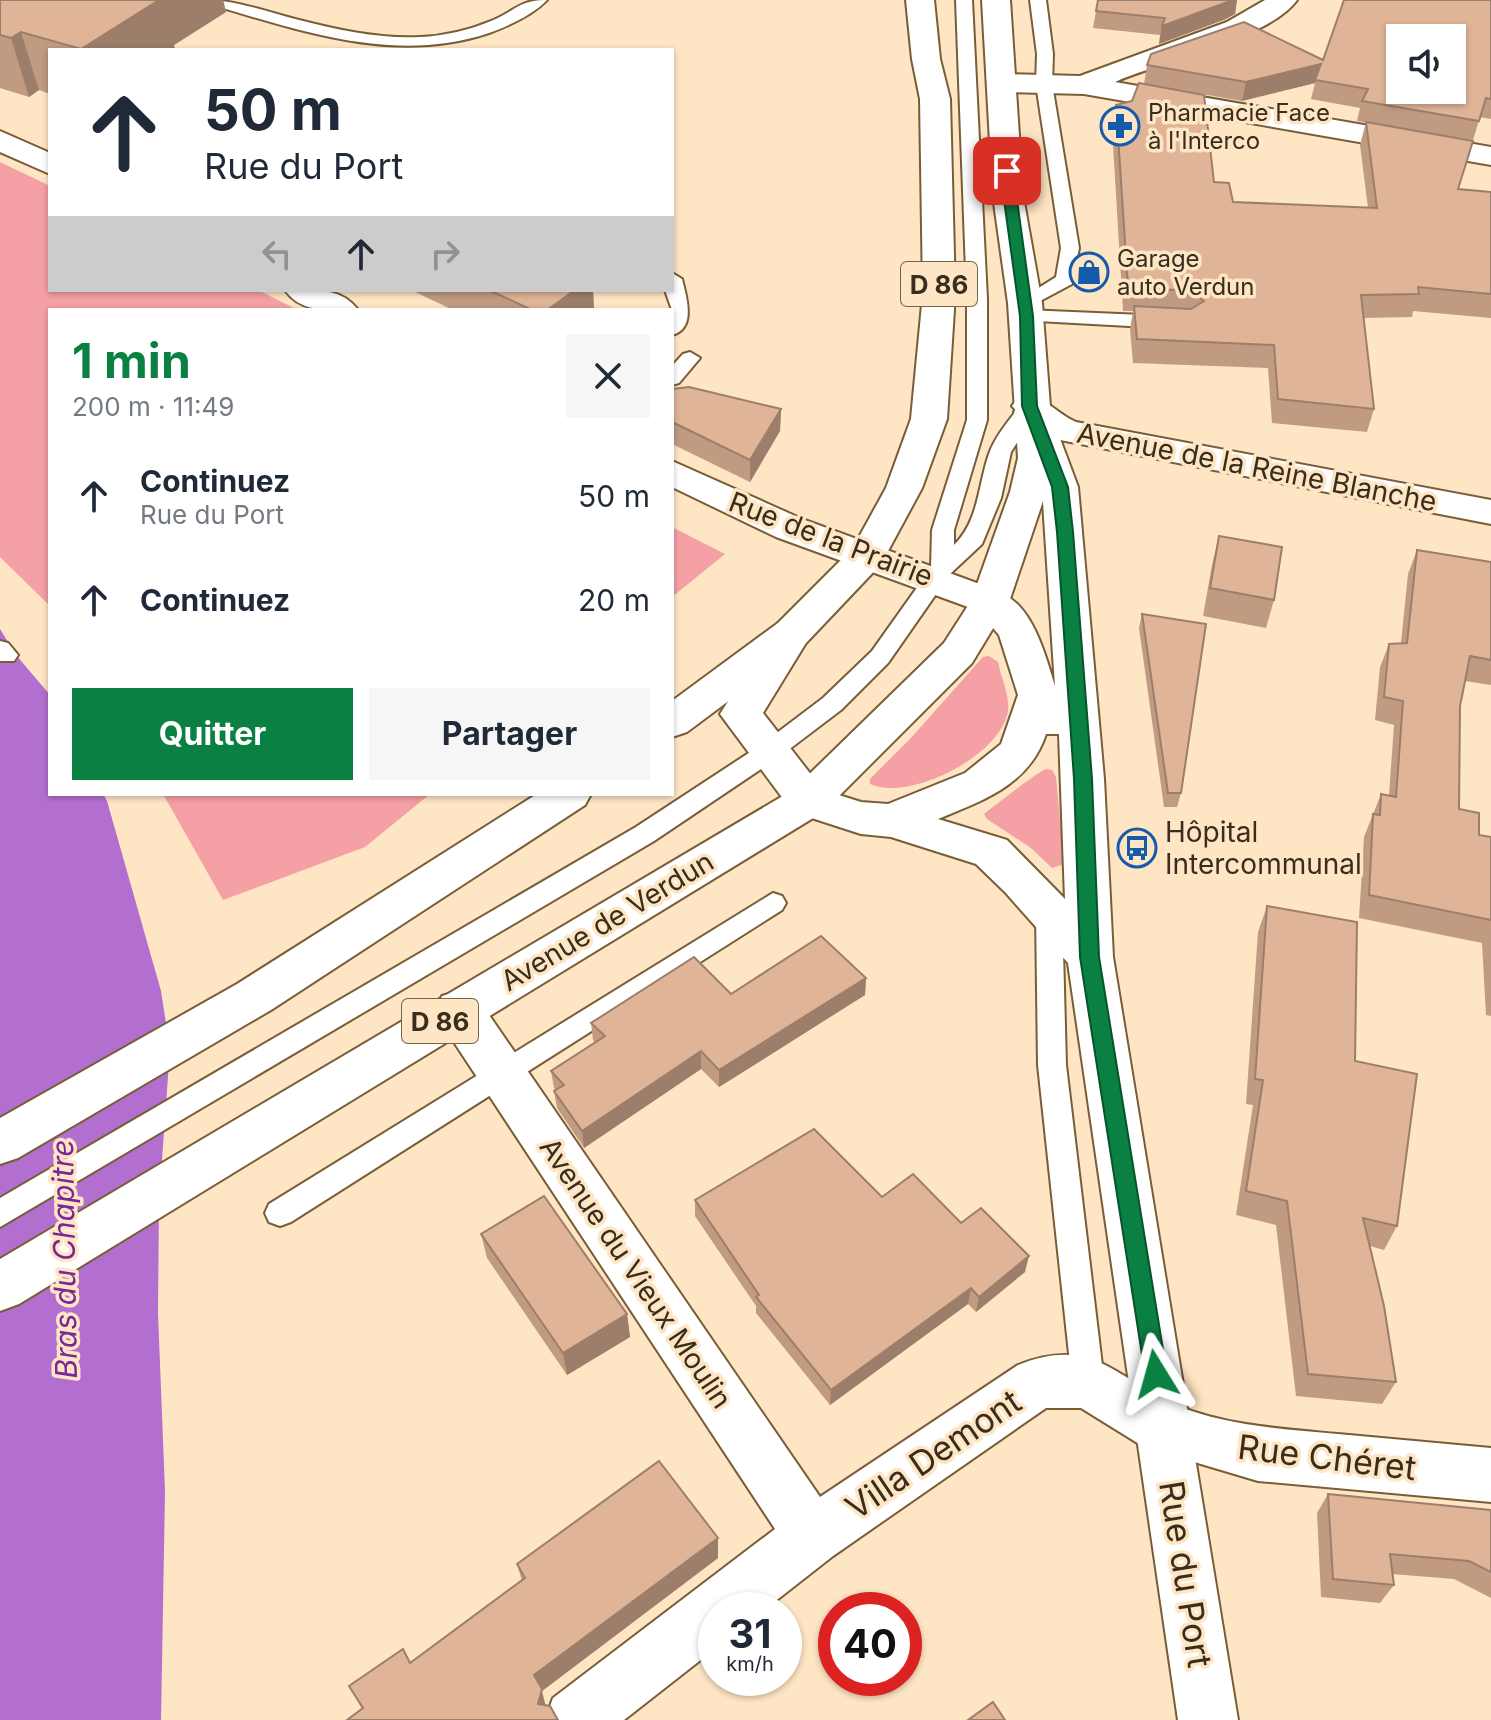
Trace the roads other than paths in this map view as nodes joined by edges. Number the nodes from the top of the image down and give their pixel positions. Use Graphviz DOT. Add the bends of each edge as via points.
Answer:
graph roads {
  1 [pos="212,0"];
  2 [pos="539,0"];
  3 [pos="920,0"];
  4 [pos="964,0"];
  5 [pos="996,0"];
  6 [pos="1038,0"];
  7 [pos="1283,0"];
  8 [pos="358,45"];
  9 [pos="439,45"];
  10 [pos="408,47"];
  11 [pos="1003,83"];
  12 [pos="1044,84"];
  13 [pos="1084,85"];
  14 [pos="0,140"];
  15 [pos="1491,156"];
  16 [pos="48,164"];
  17 [pos="674,286"];
  18 [pos="305,292"];
  19 [pos="337,308"];
  20 [pos="1026,310"];
  21 [pos="1186,323"];
  22 [pos="674,324"];
  23 [pos="690,358"];
  24 [pos="674,377"];
  25 [pos="1030,406"];
  26 [pos="674,474"];
  27 [pos="1491,512"];
  28 [pos="868,555"];
  29 [pos="939,574"];
  30 [pos="990,602"];
  31 [pos="792,633"];
  32 [pos="1038,695"];
  33 [pos="674,721"];
  34 [pos="770,751"];
  35 [pos="1083,779"];
  36 [pos="567,796"];
  37 [pos="808,801"];
  38 [pos="891,821"];
  39 [pos="773,903"];
  40 [pos="1049,912"];
  41 [pos="1090,957"];
  42 [pos="459,1010"];
  43 [pos="502,1074"];
  44 [pos="0,1143"];
  45 [pos="280,1213"];
  46 [pos="0,1214"];
  47 [pos="0,1287"];
  48 [pos="1088,1382"];
  49 [pos="1164,1428"];
  50 [pos="1491,1475"];
  51 [pos="813,1536"];
  52 [pos="740,1592"];
  53 [pos="698,1624"];
  54 [pos="575,1720"];
  55 [pos="1208,1720"];
  1 -- 8 [label="lane" via="349,38"];
  2 -- 9 [label="lane" via="514,18"];
  3 -- 28 [label="street, D 86" via="936,129 939,294 929,419 904,488"];
  4 -- 29 [label="lane" via="977,420 943,530"];
  5 -- 11 [label="street, Avenue de Verdun / D 86"];
  6 -- 12 [label="lane"];
  7 -- 13 [label="street" via="1222,34"];
  8 -- 10 [label="lane"];
  9 -- 10 [label="lane"];
  11 -- 12 [label="street"];
  11 -- 20 [label="street, Avenue de Verdun / D 86" via="1008,196"];
  12 -- 13 [label="street"];
  12 -- 20 [label="lane" via="1070,248 1065,280"];
  13 -- 15 [label="street"];
  14 -- 16 [label="street"];
  17 -- 22 [label="lane" via="680,309"];
  18 -- 19 [label="street"];
  20 -- 21 [label="lane"];
  20 -- 25 [label="street, Avenue de Verdun / D 86"];
  23 -- 24 [label="lane"];
  25 -- 27 [label="street, Avenue de la Reine Blanche" via="1050,424 1068,431"];
  25 -- 29 [label="lane, Avenue de Verdun" via="1000,452 974,539"];
  25 -- 30 [label="street, Avenue de Verdun / D 86" via="1036,458"];
  25 -- 35 [label="street" via="1060,487"];
  26 -- 28 [label="street, Rue de la Prairie" via="789,528"];
  28 -- 29 [label="street, Rue de la Prairie"];
  28 -- 31 [label="street, D 86"];
  29 -- 30 [label="street, Rue de la Prairie"];
  29 -- 34 [label="lane, Avenue de Verdun" via="880,657 832,704"];
  30 -- 32 [label="street" via="1017,630"];
  30 -- 37 [label="street, Avenue de Verdun / D 86" via="958,653"];
  31 -- 33 [label="street, D 86"];
  31 -- 34 [label="street" via="741,714"];
  32 -- 35 [label="street"];
  32 -- 38 [label="street" via="1019,752 980,784"];
  34 -- 37 [label="street"];
  34 -- 46 [label="lane, Avenue de Verdun" via="645,834"];
  35 -- 41 [label="street"];
  36 -- 44 [label="street" via="254,997"];
  37 -- 38 [label="street" via="861,818"];
  37 -- 42 [label="street, Avenue de Verdun / D 86"];
  38 -- 40 [label="street" via="991,852"];
  39 -- 43 [label="lane"];
  40 -- 41 [label="street"];
  40 -- 48 [label="lane" via="1052,1065"];
  41 -- 49 [label="street"];
  42 -- 43 [label="street, Avenue du Vieux Moulin"];
  42 -- 47 [label="street, Avenue de Verdun / D 86"];
  43 -- 45 [label="lane"];
  43 -- 51 [label="street, Avenue du Vieux Moulin"];
  48 -- 49 [label="street"];
  48 -- 51 [label="street, Villa Demont" via="1037,1383"];
  49 -- 50 [label="street, Rue Chéret" via="1258,1454"];
  49 -- 55 [label="street, Rue du Port"];
  51 -- 52 [label="street, Villa Demont"];
  53 -- 54 [label="street, Villa Demont"];
}
